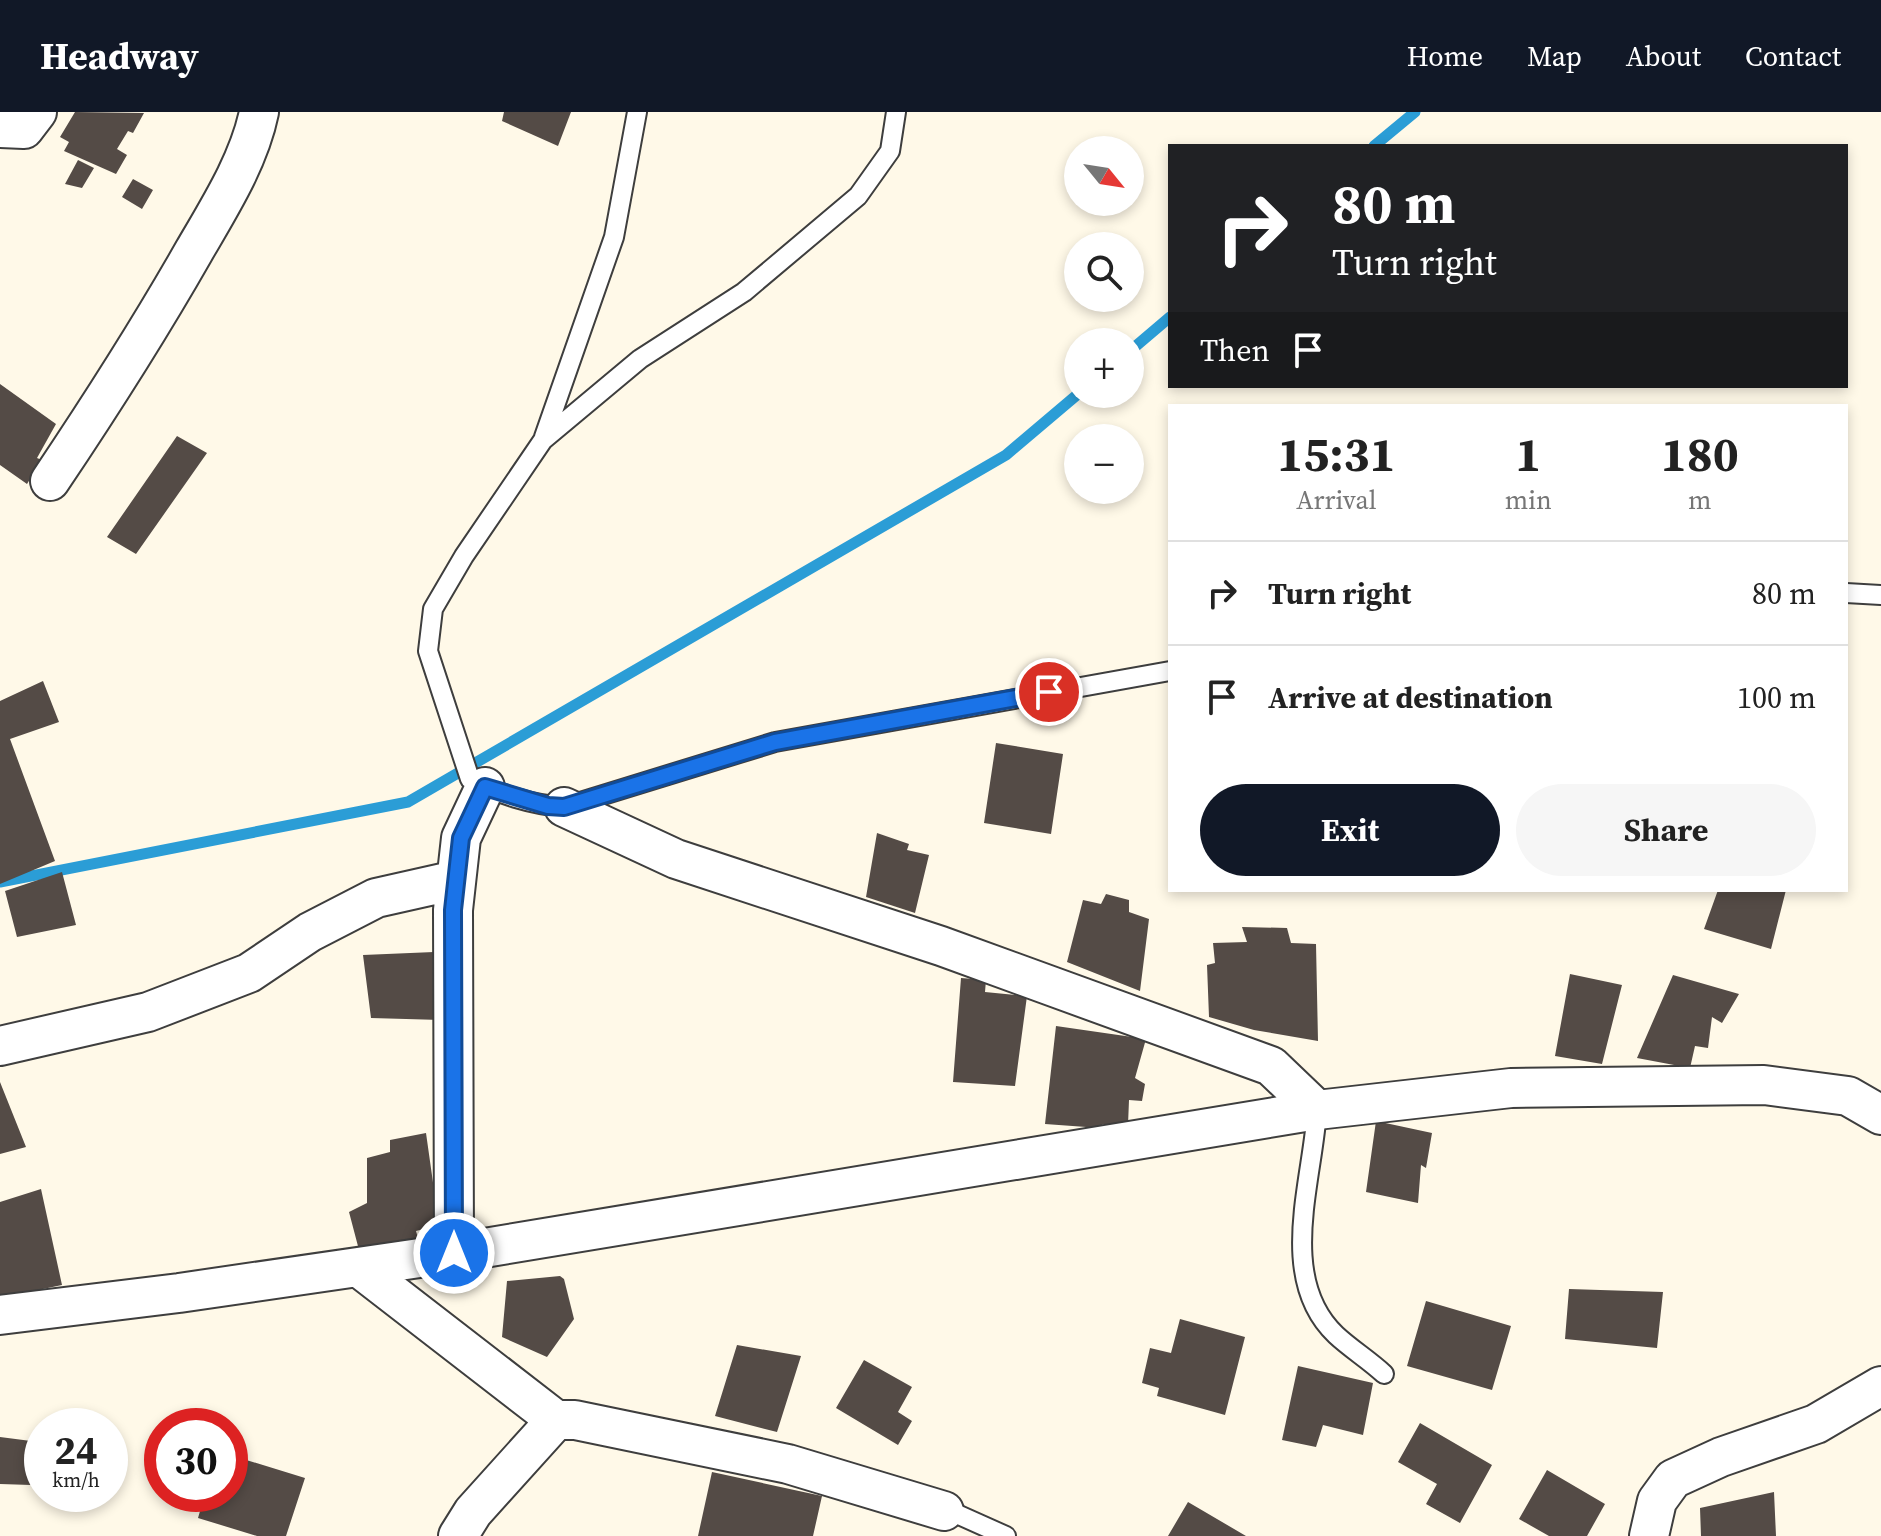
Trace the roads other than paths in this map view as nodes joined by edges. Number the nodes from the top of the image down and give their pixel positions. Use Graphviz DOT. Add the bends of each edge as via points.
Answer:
graph roads {
  1 [pos="37,112"];
  2 [pos="259,112"];
  3 [pos="637,112"];
  4 [pos="896,112"];
  5 [pos="0,128"];
  6 [pos="543,440"];
  7 [pos="50,481"];
  8 [pos="1848,593"];
  9 [pos="1881,595"];
  10 [pos="1168,671"];
  11 [pos="485,787"];
  12 [pos="564,807"];
  13 [pos="456,880"];
  14 [pos="0,1046"];
  15 [pos="1317,1110"];
  16 [pos="1881,1115"];
  17 [pos="454,1253"];
  18 [pos="358,1267"];
  19 [pos="0,1315"];
  20 [pos="1384,1374"];
  21 [pos="1881,1386"];
  22 [pos="556,1420"];
  23 [pos="944,1511"];
  24 [pos="458,1536"];
  25 [pos="1006,1536"];
  26 [pos="1649,1536"];
  1 -- 5 [label="street" via="24,129"];
  2 -- 7 [label="street" via="225,198 119,380"];
  3 -- 6 [label="lane" via="614,237"];
  4 -- 6 [label="lane" via="890,151 858,196 744,292 640,359"];
  6 -- 11 [label="lane" via="433,609 428,651 470,779"];
  8 -- 9 [label="lane"];
  10 -- 12 [label="lane" via="775,742"];
  11 -- 12 [label="lane"];
  11 -- 13 [label="street" via="461,838"];
  12 -- 15 [label="street" via="676,859 941,946 1271,1066"];
  13 -- 14 [label="street" via="376,898 310,932 249,973 148,1012"];
  13 -- 17 [label="street"];
  15 -- 16 [label="street" via="1511,1088 1764,1085 1848,1096"];
  15 -- 17 [label="street"];
  15 -- 20 [label="lane" via="1303,1203 1309,1291 1336,1335"];
  17 -- 18 [label="street"];
  18 -- 19 [label="street"];
  18 -- 22 [label="street"];
  21 -- 26 [label="street" via="1816,1424 1673,1479 1657,1501"];
  22 -- 23 [label="street" via="788,1464"];
  22 -- 24 [label="street" via="473,1512"];
  23 -- 25 [label="lane"];
}
